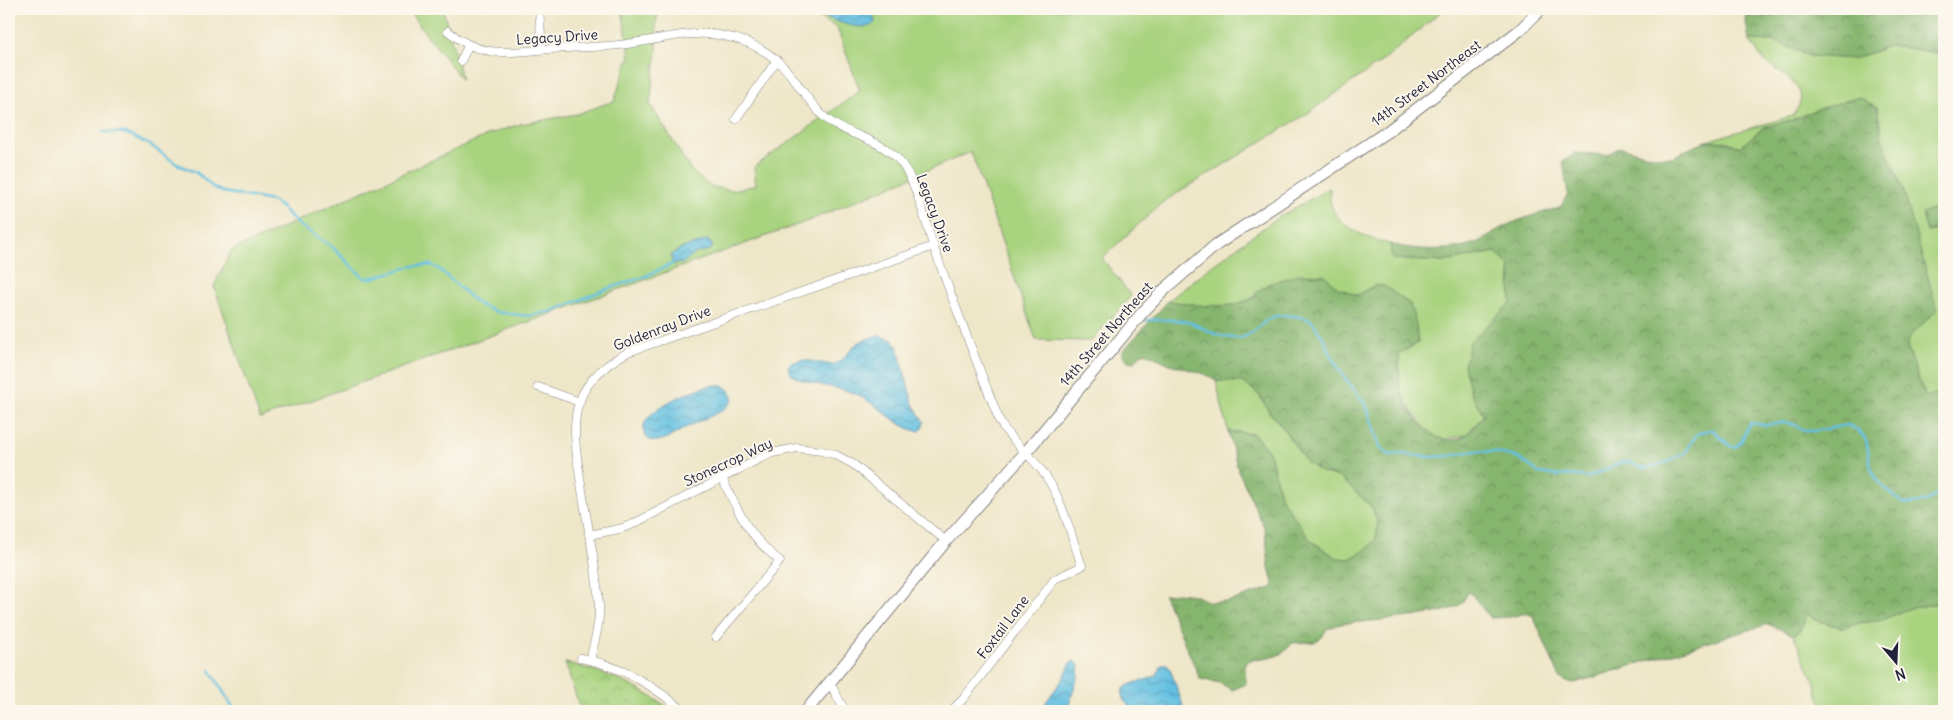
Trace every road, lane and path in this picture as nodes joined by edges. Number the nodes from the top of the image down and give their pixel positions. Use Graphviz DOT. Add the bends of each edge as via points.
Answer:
graph roads {
  1 [pos="539,9"];
  2 [pos="1541,9"];
  3 [pos="448,31"];
  4 [pos="468,46"];
  5 [pos="542,48"];
  6 [pos="777,60"];
  7 [pos="461,61"];
  8 [pos="736,119"];
  9 [pos="934,246"];
  10 [pos="538,387"];
  11 [pos="580,402"];
  12 [pos="1026,452"];
  13 [pos="722,478"];
  14 [pos="589,535"];
  15 [pos="946,541"];
  16 [pos="1082,566"];
  17 [pos="716,637"];
  18 [pos="581,658"];
  19 [pos="590,660"];
  20 [pos="830,683"];
  21 [pos="684,711"];
  22 [pos="806,711"];
  23 [pos="845,711"];
  24 [pos="951,711"];
  1 -- 5 [label="street"];
  2 -- 12 [label="street, 14th Street Northeast" via="1520,30 1388,131 1196,260 1142,313"];
  3 -- 4 [label="street, Legacy Drive"];
  4 -- 5 [label="street, Legacy Drive" via="500,53"];
  4 -- 7 [label="street"];
  5 -- 6 [label="street, Legacy Drive" via="624,45 714,34 752,44"];
  6 -- 8 [label="street"];
  6 -- 9 [label="street, Legacy Drive" via="822,115 837,126 888,150 898,159 913,186"];
  9 -- 11 [label="street, Goldenray Drive" via="628,352 597,374"];
  9 -- 12 [label="street, Legacy Drive" via="1000,422 1010,438"];
  10 -- 11 [label="street"];
  11 -- 14 [label="street, Goldenray Drive" via="574,432"];
  12 -- 15 [label="street, 14th Street Northeast"];
  12 -- 16 [label="street, Legacy Drive" via="1053,489"];
  13 -- 14 [label="street, Stonecrop Way" via="631,525"];
  13 -- 15 [label="street, Stonecrop Way" via="772,453 797,448 828,452 853,464"];
  13 -- 17 [label="street" via="755,538 780,561"];
  14 -- 19 [label="street, Goldenray Drive" via="599,610"];
  15 -- 20 [label="street, 14th Street Northeast"];
  16 -- 24 [label="street, Foxtail Lane" via="1055,579"];
  18 -- 19 [label="street"];
  19 -- 21 [label="street" via="643,680"];
  20 -- 22 [label="street, 14th Street Northeast"];
  20 -- 23 [label="street"];
}
